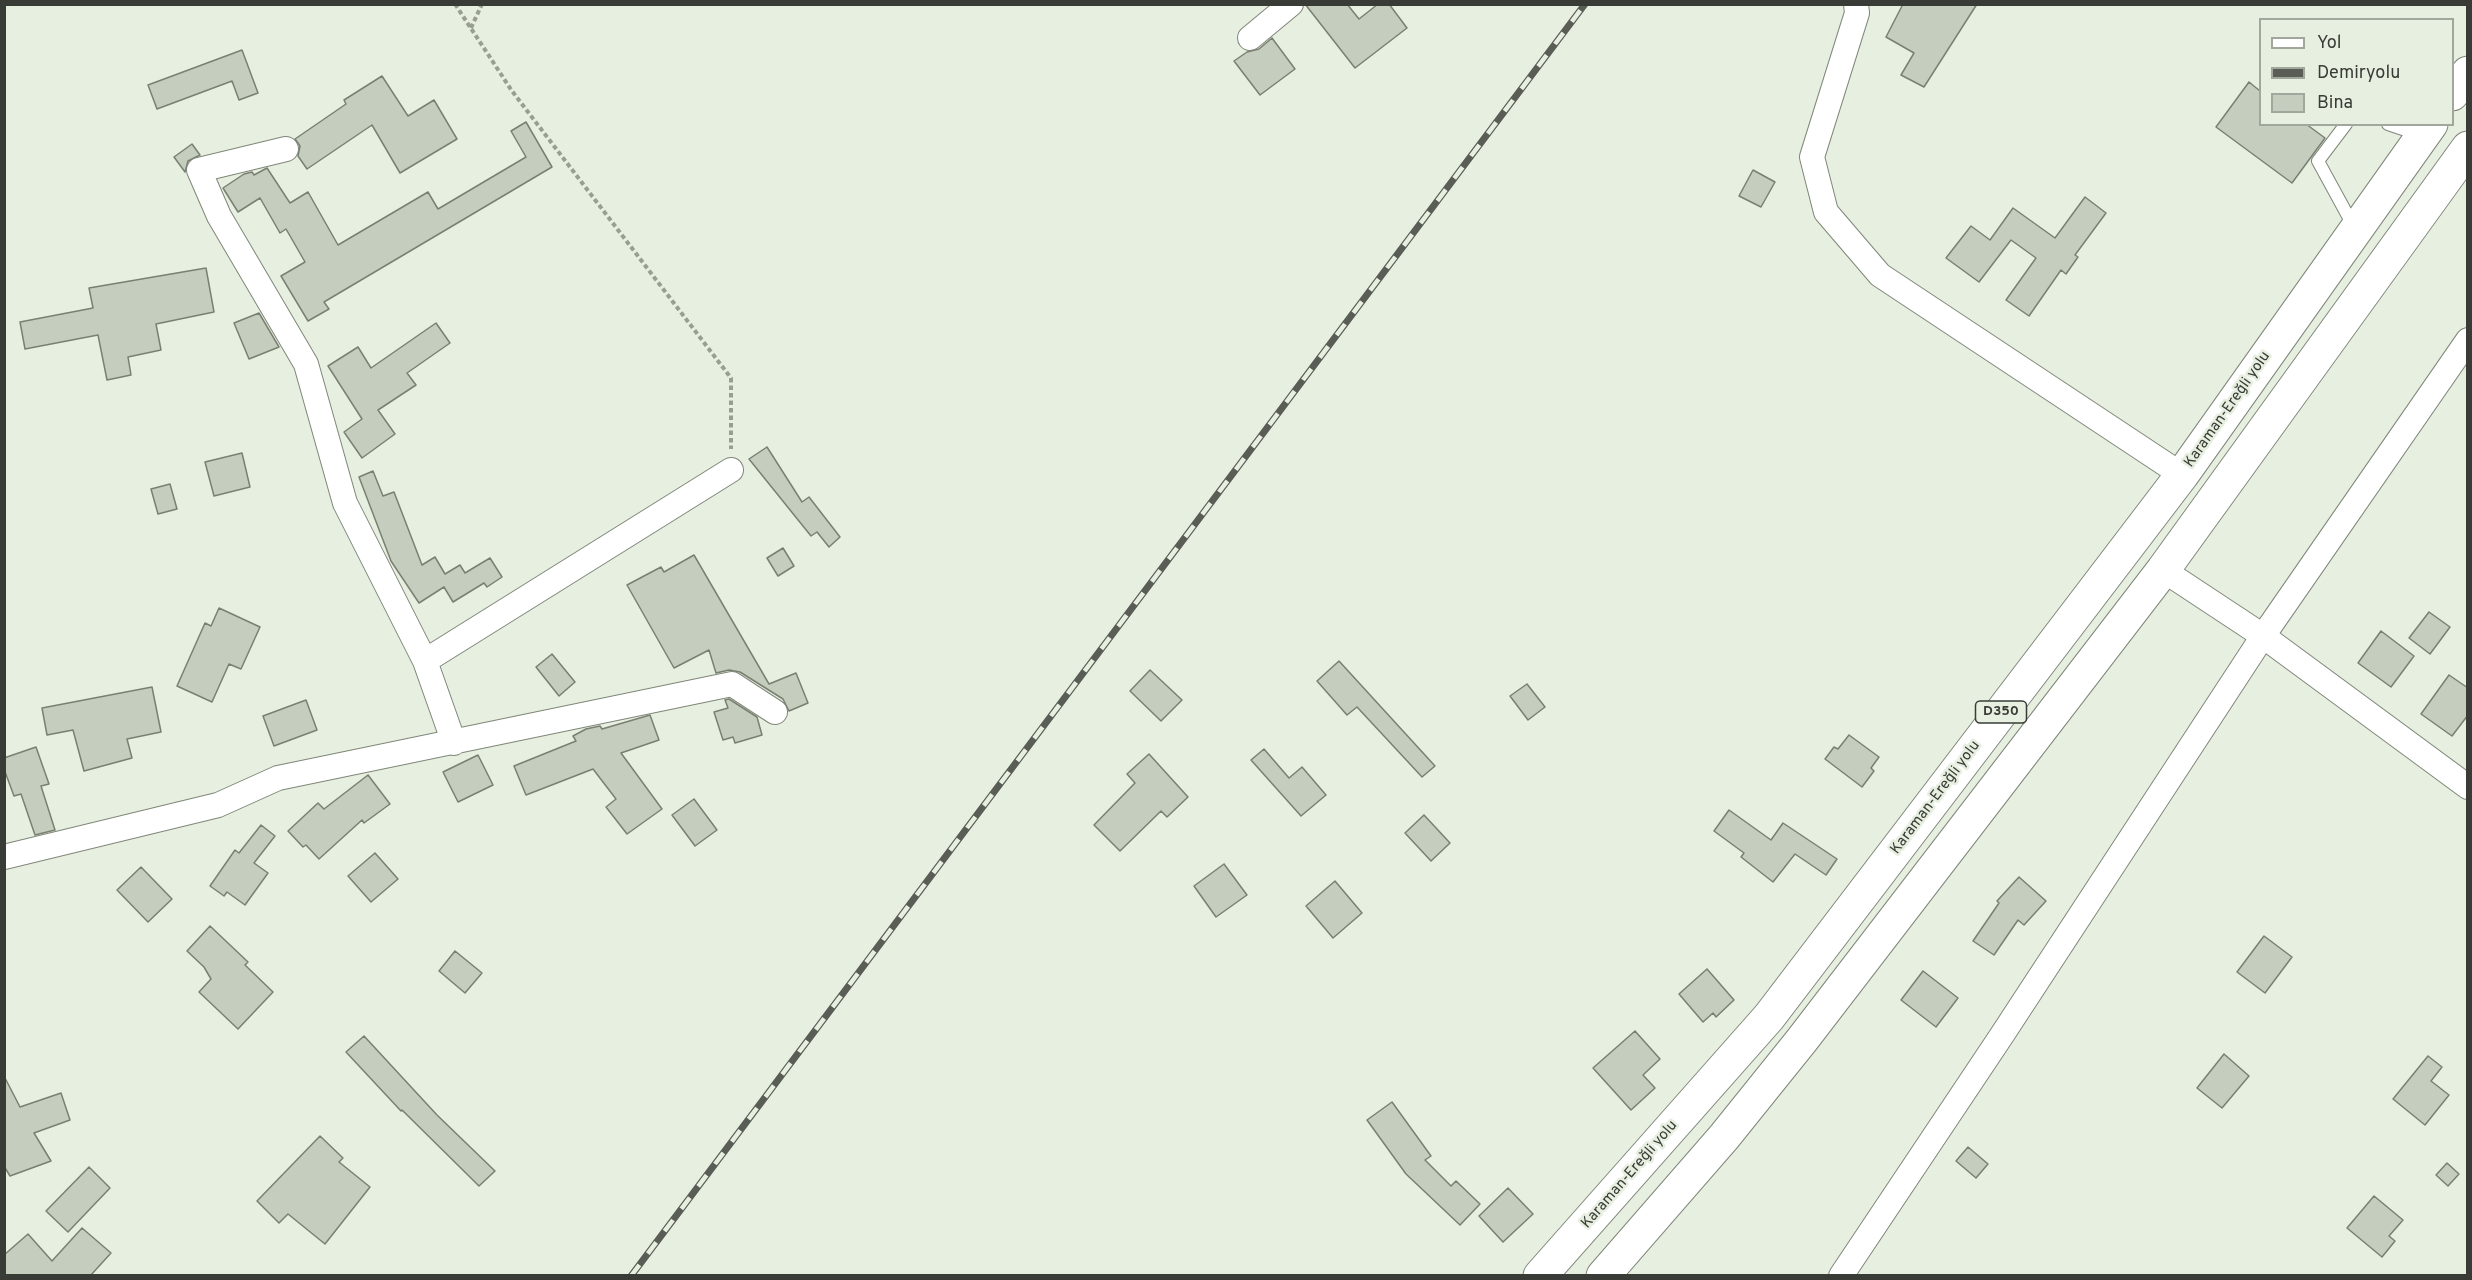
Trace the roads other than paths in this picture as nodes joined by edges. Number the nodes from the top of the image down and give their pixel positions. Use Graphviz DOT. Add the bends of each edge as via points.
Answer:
graph roads {
  1 [pos="1291,4"];
  2 [pos="1856,4"];
  3 [pos="1250,38"];
  4 [pos="2468,73"];
  5 [pos="2454,91"];
  6 [pos="2344,126"];
  7 [pos="2401,126"];
  8 [pos="2427,130"];
  9 [pos="2468,148"];
  10 [pos="286,149"];
  11 [pos="2356,230"];
  12 [pos="2468,340"];
  13 [pos="730,470"];
  14 [pos="2182,475"];
  15 [pos="2163,570"];
  16 [pos="2263,636"];
  17 [pos="425,661"];
  18 [pos="775,712"];
  19 [pos="454,743"];
  20 [pos="2468,787"];
  21 [pos="4,857"];
  22 [pos="1540,1275"];
  23 [pos="1603,1275"];
  24 [pos="1841,1275"];
  1 -- 3 [label="street"];
  2 -- 14 [label="street" via="1857,13 1812,157 1826,212 1880,275"];
  4 -- 5 [label="highway"];
  6 -- 11 [label="lane" via="2318,161"];
  7 -- 8 [label="lane"];
  8 -- 11 [label="highway, Karaman-Ereğli yolu / D350"];
  9 -- 15 [label="highway, D350"];
  10 -- 17 [label="street" via="199,170 219,216 306,363 345,503"];
  11 -- 14 [label="highway, Karaman-Ereğli yolu / D350"];
  12 -- 16 [label="street"];
  13 -- 17 [label="street"];
  14 -- 22 [label="highway, Karaman-Ereğli yolu / D350" via="1769,1017"];
  15 -- 16 [label="street"];
  15 -- 23 [label="highway, D350" via="1802,1040 1724,1137"];
  16 -- 20 [label="street"];
  16 -- 24 [label="street"];
  17 -- 19 [label="street"];
  18 -- 19 [label="street" via="732,684"];
  19 -- 21 [label="street" via="278,778 218,805"];
}
